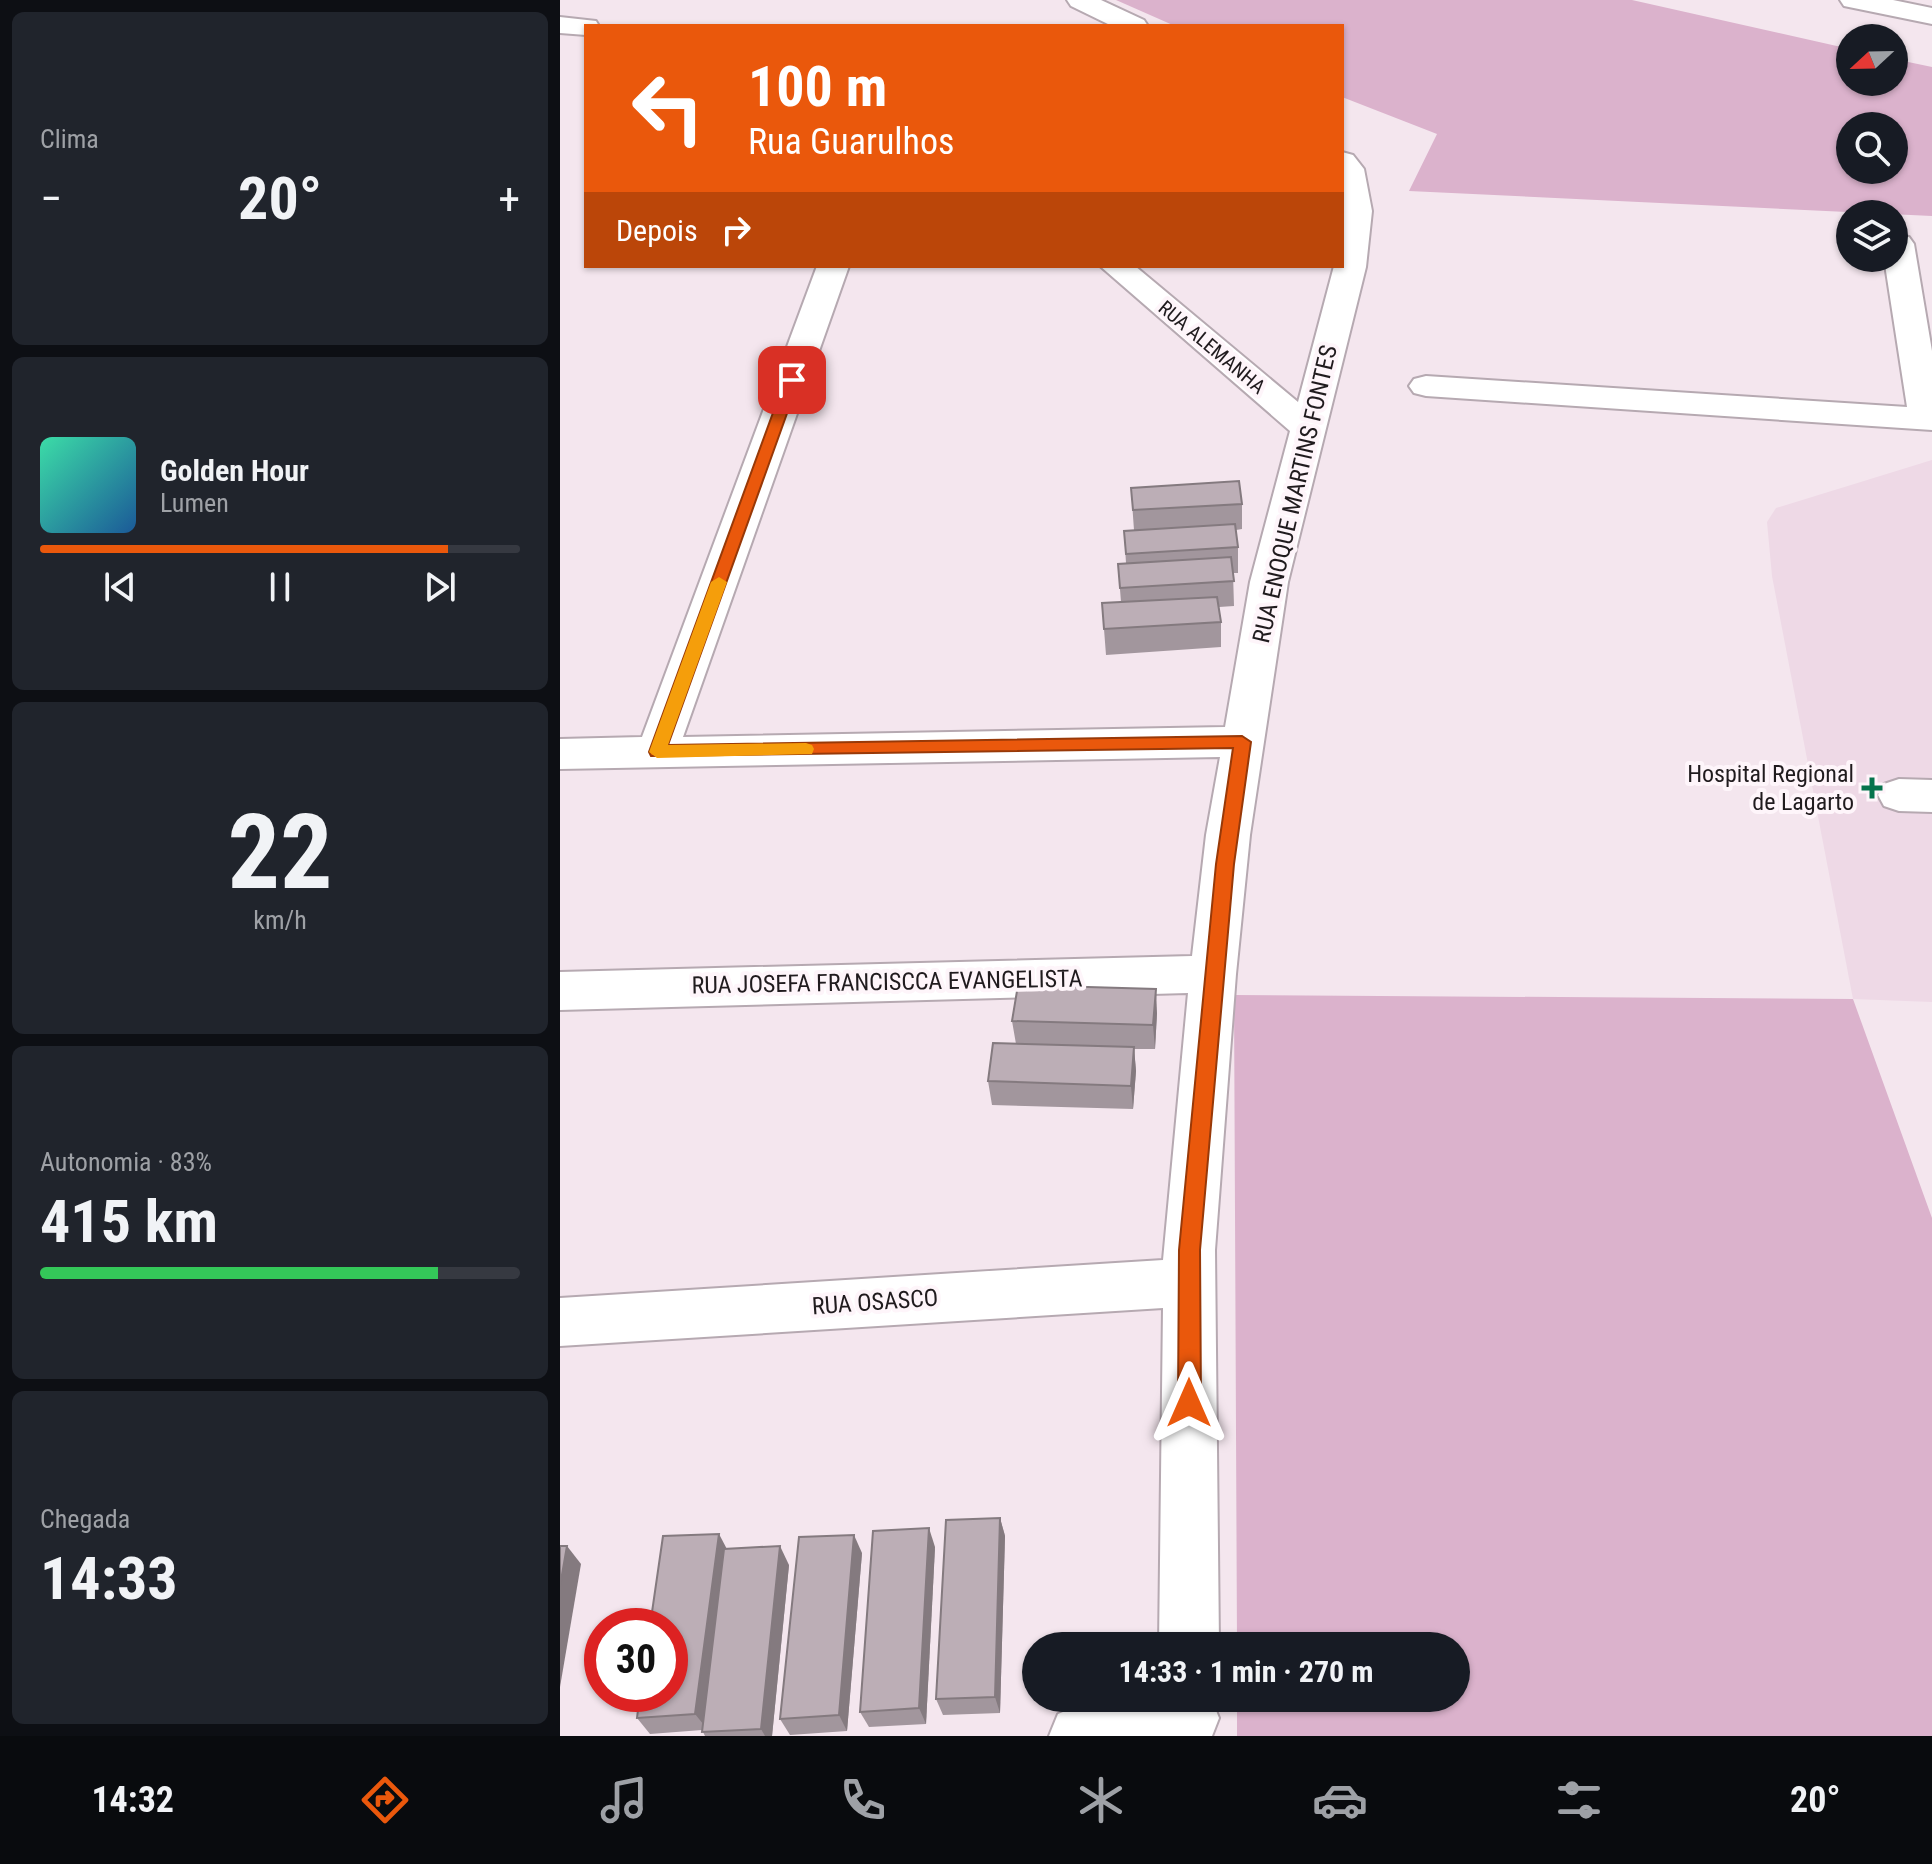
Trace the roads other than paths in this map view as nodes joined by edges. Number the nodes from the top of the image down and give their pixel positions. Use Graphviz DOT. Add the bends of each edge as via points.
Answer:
graph roads {
  1 [pos="1080,0"];
  2 [pos="1853,0"];
  3 [pos="1932,16"];
  4 [pos="1130,24"];
  5 [pos="560,25"];
  6 [pos="584,27"];
  7 [pos="1344,163"];
  8 [pos="832,268"];
  9 [pos="1118,268"];
  10 [pos="1903,272"];
  11 [pos="1426,386"];
  12 [pos="1929,419"];
  13 [pos="1308,428"];
  14 [pos="1242,742"];
  15 [pos="657,752"];
  16 [pos="560,754"];
  17 [pos="1213,974"];
  18 [pos="560,991"];
  19 [pos="1190,1282"];
  20 [pos="560,1322"];
  21 [pos="1189,1632"];
  22 [pos="1190,1717"];
  23 [pos="1080,1736"];
  1 -- 4 [label="street"];
  2 -- 3 [label="street"];
  5 -- 6 [label="street"];
  7 -- 13 [label="street, RUA ENOQUE MARTINS FONTES" via="1357,211 1350,267"];
  8 -- 15 [label="street"];
  9 -- 13 [label="street, RUA ALEMANHA"];
  10 -- 12 [label="street"];
  11 -- 12 [label="street"];
  13 -- 14 [label="street, RUA ENOQUE MARTINS FONTES" via="1269,582"];
  14 -- 15 [label="street"];
  14 -- 17 [label="street, RUA ENOQUE MARTINS FONTES"];
  15 -- 16 [label="street"];
  17 -- 18 [label="street, RUA JOSEFA FRANCISCCA EVANGELISTA"];
  17 -- 19 [label="street, RUA ENOQUE MARTINS FONTES"];
  19 -- 20 [label="street, RUA OSASCO"];
  19 -- 21 [label="street, RUA ENOQUE MARTINS FONTES"];
  22 -- 23 [label="street"];
}
